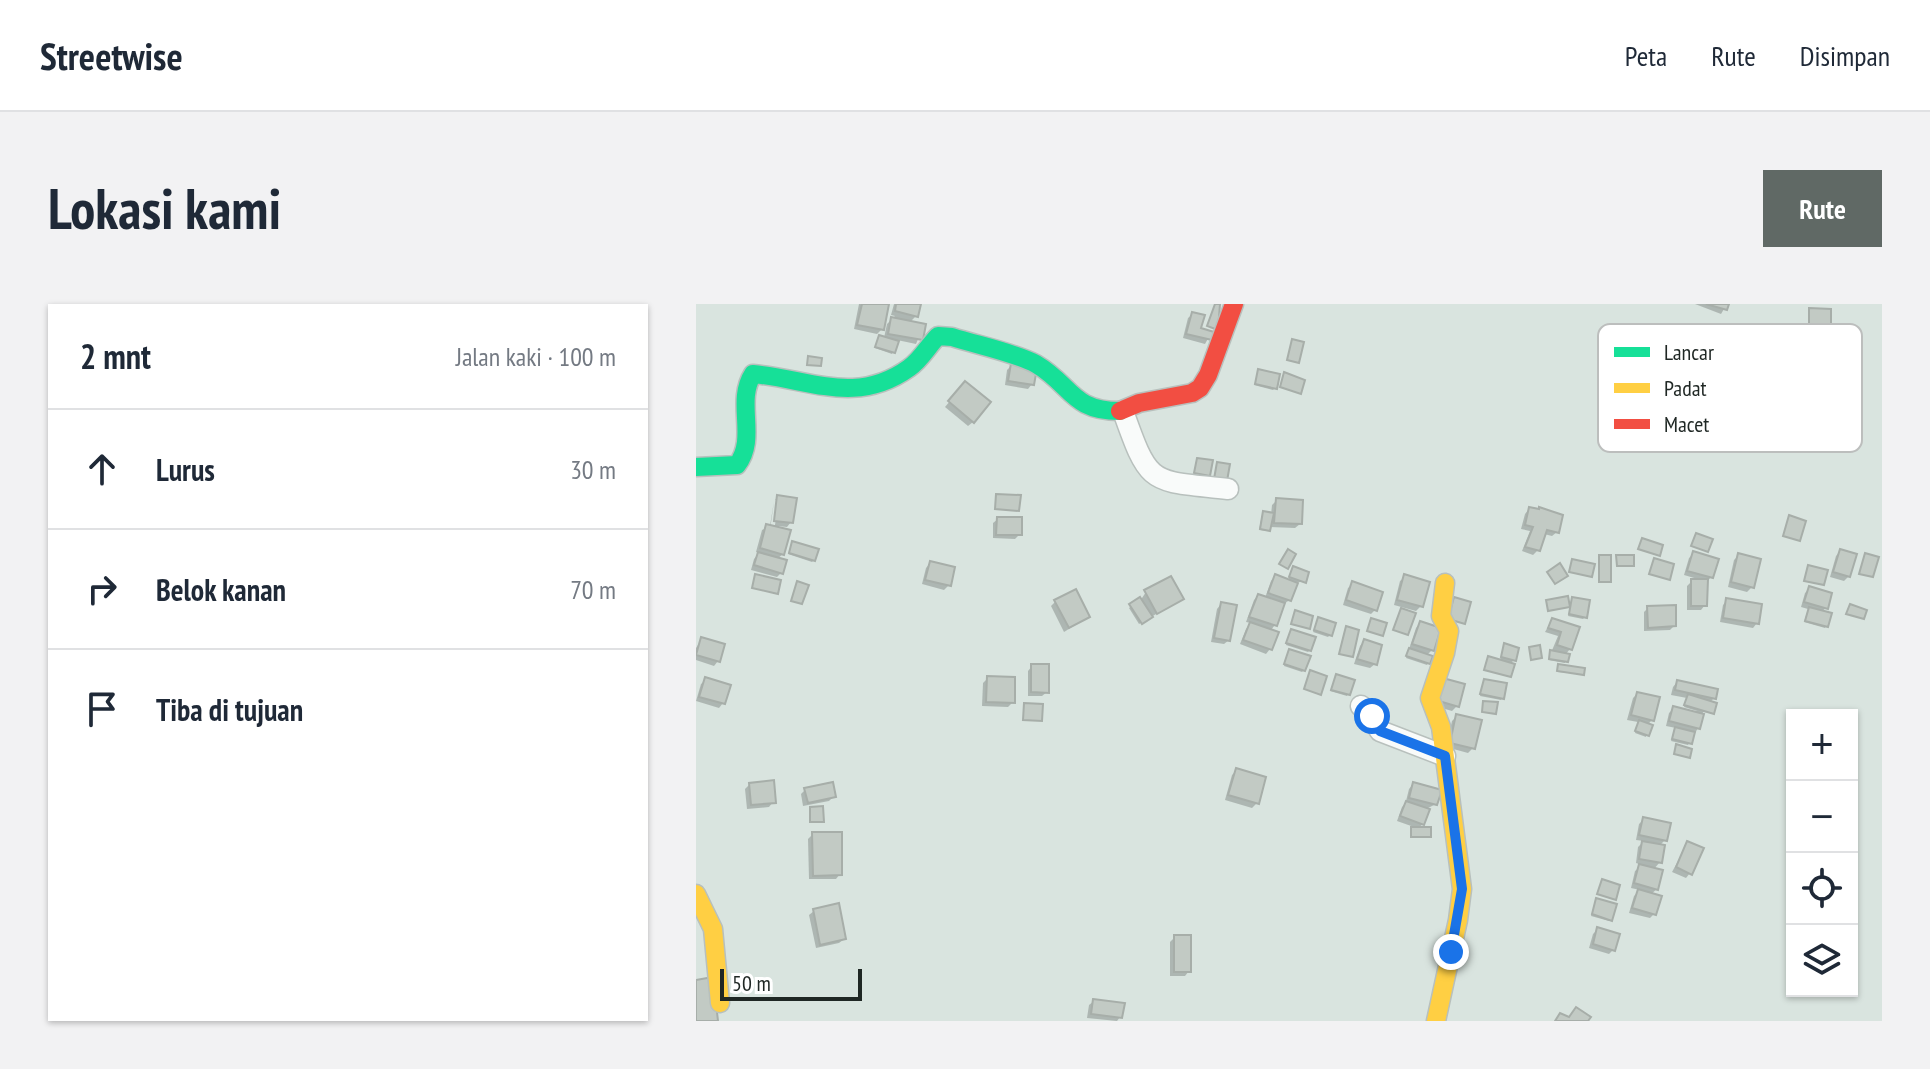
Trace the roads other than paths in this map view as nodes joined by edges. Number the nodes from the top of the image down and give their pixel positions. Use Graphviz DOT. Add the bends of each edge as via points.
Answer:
graph roads {
  1 [pos="1234,304"];
  2 [pos="1123,411"];
  3 [pos="696,467"];
  4 [pos="1228,489"];
  5 [pos="1445,583"];
  6 [pos="1361,706"];
  7 [pos="1445,756"];
  8 [pos="696,894"];
  9 [pos="720,1003"];
  10 [pos="1436,1021"];
  1 -- 2 [label="street" via="1200,388"];
  2 -- 3 [label="street" via="1088,407 1034,363 938,336 911,367 878,387 841,390 753,374 746,390 742,461"];
  2 -- 4 [label="street" via="1139,457 1154,476"];
  5 -- 7 [label="street" via="1441,616 1449,631 1430,698"];
  6 -- 7 [label="street" via="1380,731"];
  7 -- 10 [label="street" via="1462,889"];
  8 -- 9 [label="street" via="713,929"];
}
